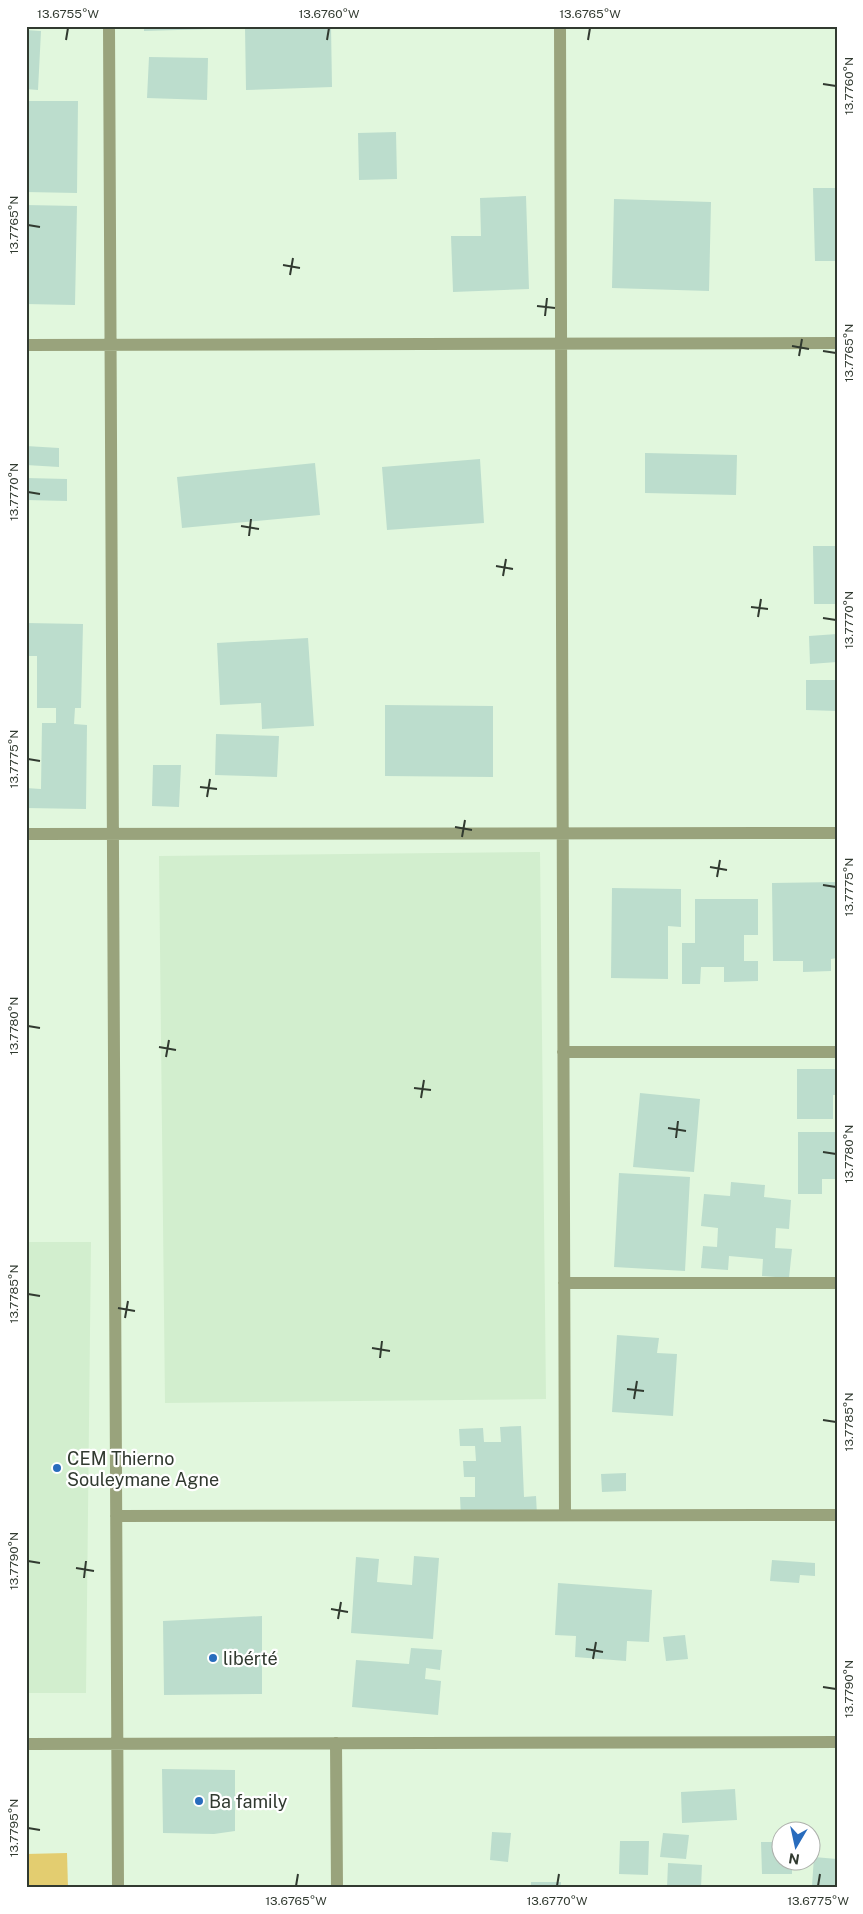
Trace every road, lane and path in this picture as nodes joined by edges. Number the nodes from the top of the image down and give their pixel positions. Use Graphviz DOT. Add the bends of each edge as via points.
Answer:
graph roads {
  1 [pos="109,26"];
  2 [pos="560,26"];
  3 [pos="837,343"];
  4 [pos="26,344"];
  5 [pos="111,344"];
  6 [pos="561,344"];
  7 [pos="562,833"];
  8 [pos="837,833"];
  9 [pos="26,834"];
  10 [pos="113,834"];
  11 [pos="563,1052"];
  12 [pos="837,1052"];
  13 [pos="837,1283"];
  14 [pos="564,1284"];
  15 [pos="837,1515"];
  16 [pos="116,1516"];
  17 [pos="565,1516"];
  18 [pos="837,1742"];
  19 [pos="336,1743"];
  20 [pos="26,1744"];
  21 [pos="117,1744"];
  22 [pos="118,1888"];
  23 [pos="337,1888"];
  1 -- 5 [label="street"];
  2 -- 6 [label="street"];
  3 -- 6 [label="street"];
  4 -- 5 [label="street"];
  5 -- 6 [label="street"];
  5 -- 10 [label="street"];
  6 -- 7 [label="street"];
  7 -- 8 [label="street"];
  7 -- 10 [label="street"];
  7 -- 11 [label="street"];
  9 -- 10 [label="street"];
  10 -- 16 [label="street"];
  11 -- 12 [label="street"];
  11 -- 14 [label="street"];
  13 -- 14 [label="street"];
  14 -- 17 [label="street"];
  15 -- 17 [label="street"];
  16 -- 17 [label="street"];
  16 -- 21 [label="street"];
  18 -- 19 [label="street"];
  19 -- 21 [label="street"];
  19 -- 23 [label="street"];
  20 -- 21 [label="street"];
  21 -- 22 [label="street"];
}
